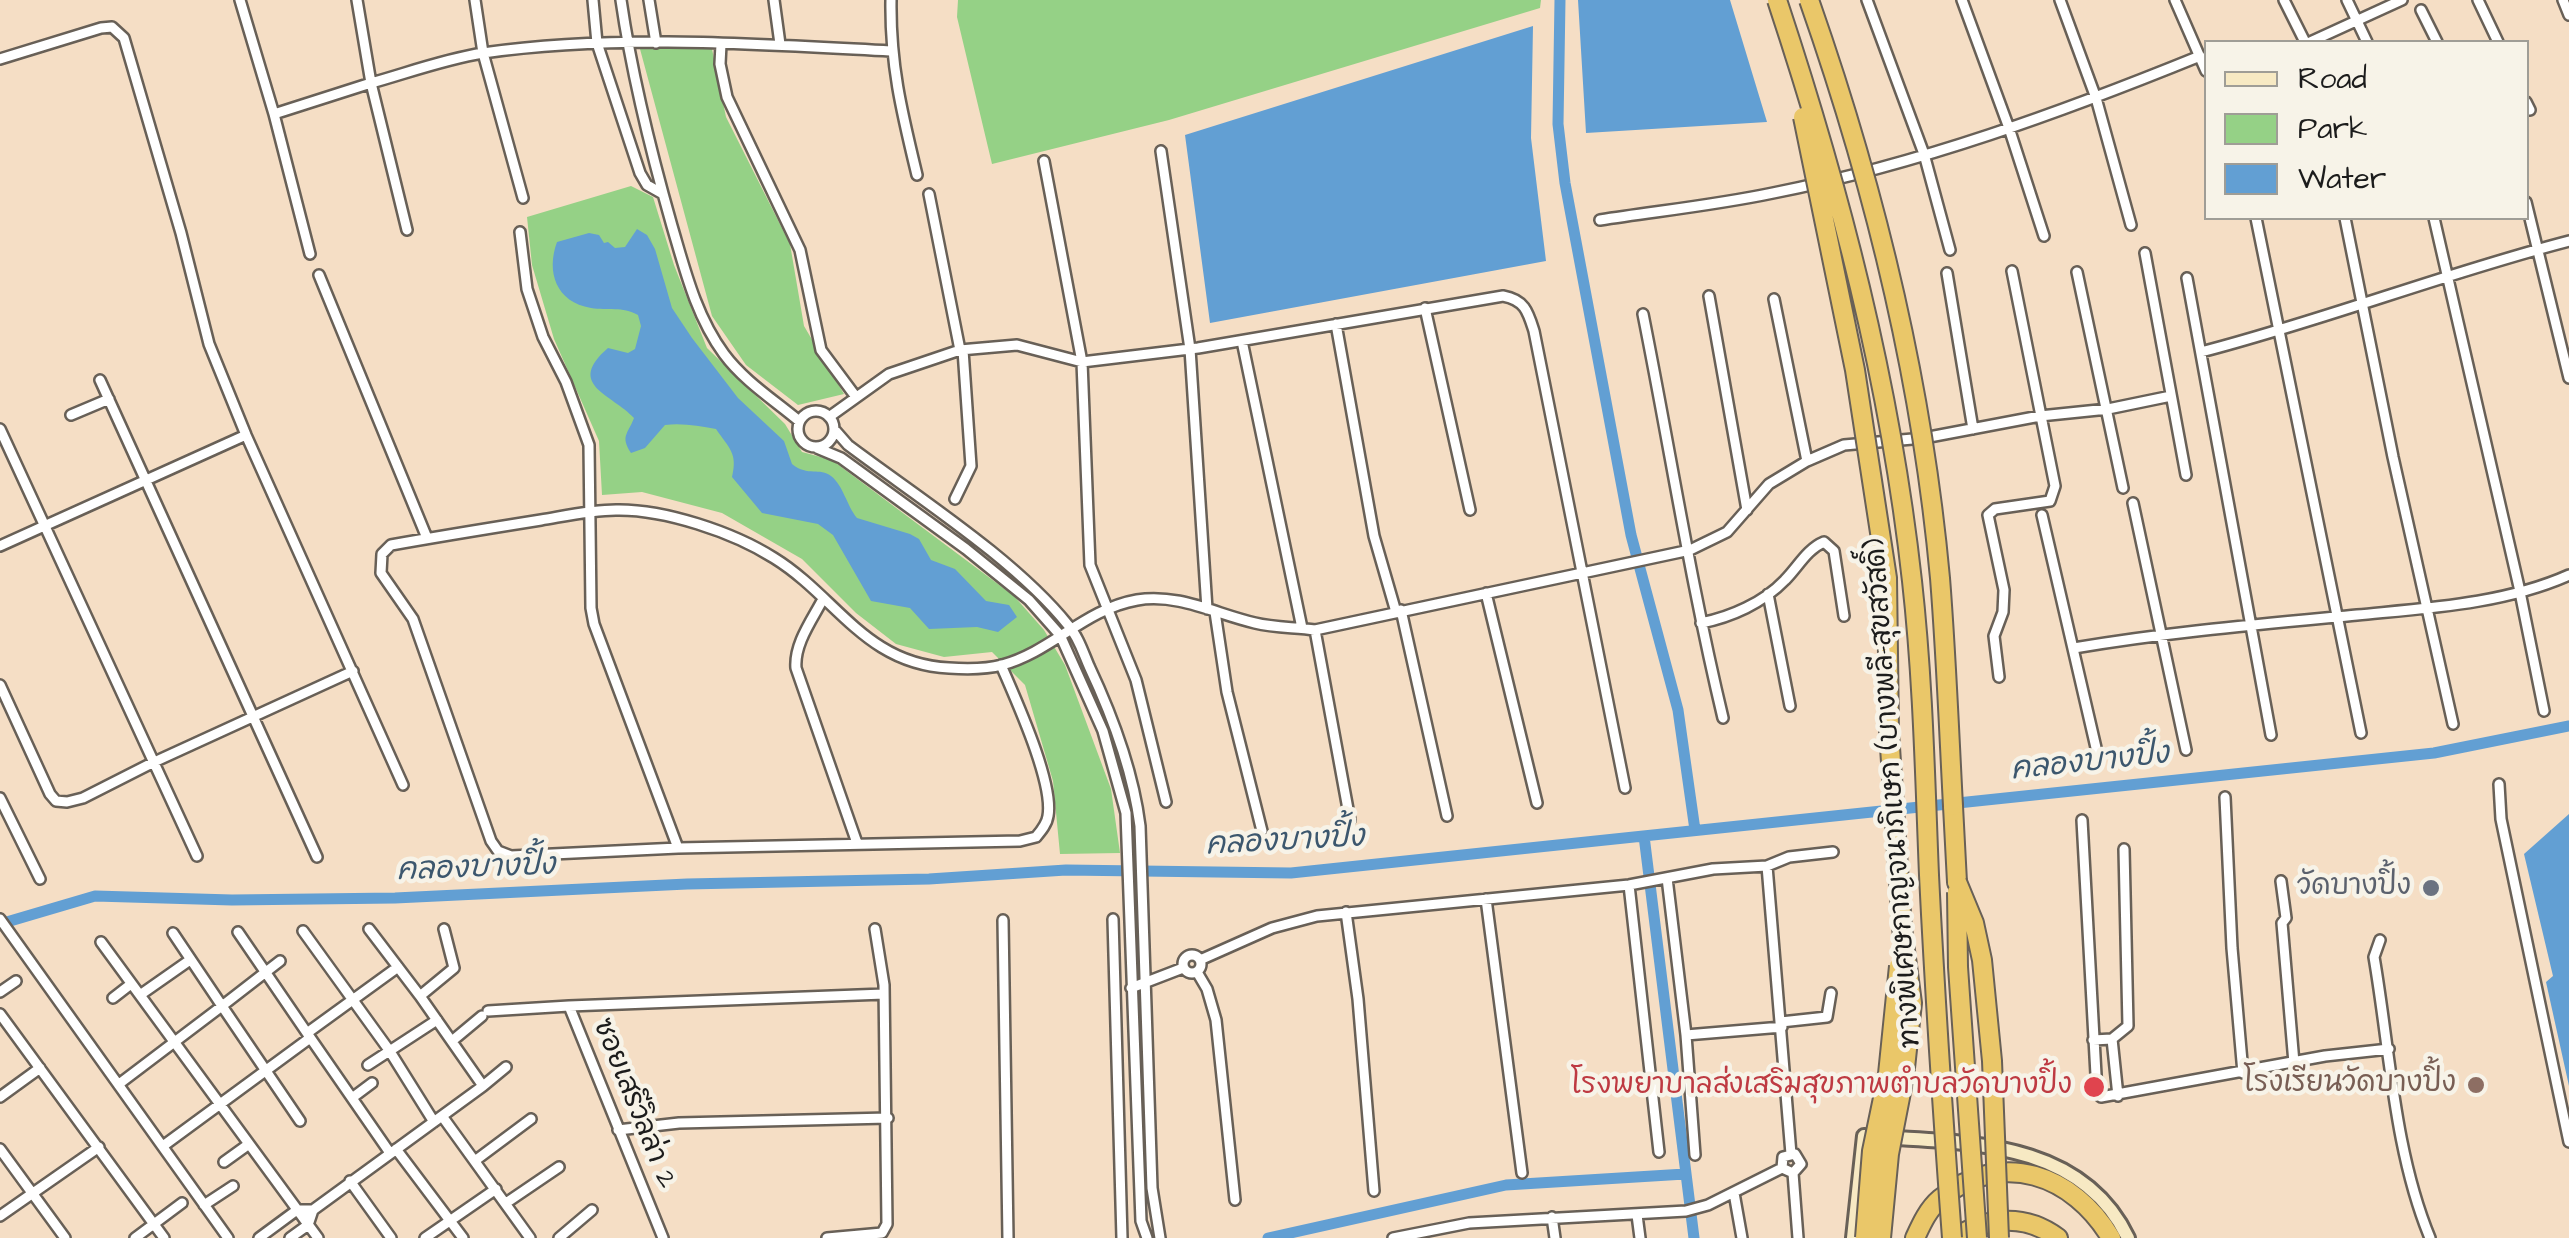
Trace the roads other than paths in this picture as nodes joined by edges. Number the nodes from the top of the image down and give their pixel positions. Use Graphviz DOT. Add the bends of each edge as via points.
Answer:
graph roads {
  1 [pos="240,0"];
  2 [pos="357,0"];
  3 [pos="475,0"];
  4 [pos="593,0"];
  5 [pos="621,0"];
  6 [pos="650,0"];
  7 [pos="774,0"];
  8 [pos="891,0"];
  9 [pos="1777,0"];
  10 [pos="1809,0"];
  11 [pos="1867,0"];
  12 [pos="1962,0"];
  13 [pos="2060,0"];
  14 [pos="2174,0"];
  15 [pos="2284,0"];
  16 [pos="2347,0"];
  17 [pos="2402,0"];
  18 [pos="2478,0"];
  19 [pos="2563,0"];
  20 [pos="2421,10"];
  21 [pos="2569,14"];
  22 [pos="2357,20"];
  23 [pos="2306,40"];
  24 [pos="2312,40"];
  25 [pos="2366,40"];
  26 [pos="2436,40"];
  27 [pos="2497,40"];
  28 [pos="597,43"];
  29 [pos="628,43"];
  30 [pos="656,43"];
  31 [pos="721,44"];
  32 [pos="780,44"];
  33 [pos="890,51"];
  34 [pos="483,53"];
  35 [pos="2200,56"];
  36 [pos="0,59"];
  37 [pos="1798,62"];
  38 [pos="2204,66"];
  39 [pos="371,83"];
  40 [pos="2096,98"];
  41 [pos="274,114"];
  42 [pos="2009,128"];
  43 [pos="1161,150"];
  44 [pos="1924,154"];
  45 [pos="1044,160"];
  46 [pos="917,175"];
  47 [pos="663,194"];
  48 [pos="929,194"];
  49 [pos="523,198"];
  50 [pos="2529,212"];
  51 [pos="1600,220"];
  52 [pos="2256,220"];
  53 [pos="2345,220"];
  54 [pos="2434,220"];
  55 [pos="2131,224"];
  56 [pos="407,230"];
  57 [pos="520,232"];
  58 [pos="2044,236"];
  59 [pos="2569,242"];
  60 [pos="2540,249"];
  61 [pos="1950,250"];
  62 [pos="310,254"];
  63 [pos="2145,254"];
  64 [pos="2012,272"];
  65 [pos="2077,272"];
  66 [pos="1947,273"];
  67 [pos="319,275"];
  68 [pos="2447,276"];
  69 [pos="2188,278"];
  70 [pos="1709,296"];
  71 [pos="1774,299"];
  72 [pos="2364,304"];
  73 [pos="1425,308"];
  74 [pos="1643,314"];
  75 [pos="1336,324"];
  76 [pos="2280,331"];
  77 [pos="1242,340"];
  78 [pos="1190,349"];
  79 [pos="962,350"];
  80 [pos="2200,352"];
  81 [pos="1082,362"];
  82 [pos="2569,378"];
  83 [pos="100,380"];
  84 [pos="2171,396"];
  85 [pos="856,397"];
  86 [pos="109,399"];
  87 [pos="2108,410"];
  88 [pos="71,415"];
  89 [pos="2040,416"];
  90 [pos="829,417"];
  91 [pos="799,421"];
  92 [pos="834,428"];
  93 [pos="1974,428"];
  94 [pos="0,429"];
  95 [pos="246,435"];
  96 [pos="817,448"];
  97 [pos="1808,461"];
  98 [pos="2186,476"];
  99 [pos="146,482"];
  100 [pos="2123,488"];
  101 [pos="955,500"];
  102 [pos="2133,503"];
  103 [pos="1470,510"];
  104 [pos="1747,510"];
  105 [pos="592,512"];
  106 [pos="2042,515"];
  107 [pos="44,526"];
  108 [pos="427,538"];
  109 [pos="0,546"];
  110 [pos="1690,550"];
  111 [pos="1580,573"];
  112 [pos="2569,574"];
  113 [pos="2520,591"];
  114 [pos="1486,593"];
  115 [pos="1768,594"];
  116 [pos="824,599"];
  117 [pos="1106,608"];
  118 [pos="2428,608"];
  119 [pos="1211,610"];
  120 [pos="1399,611"];
  121 [pos="1844,616"];
  122 [pos="2336,617"];
  123 [pos="1701,623"];
  124 [pos="2252,624"];
  125 [pos="1071,628"];
  126 [pos="1302,628"];
  127 [pos="1315,630"];
  128 [pos="2160,634"];
  129 [pos="1060,635"];
  130 [pos="2074,648"];
  131 [pos="1001,665"];
  132 [pos="353,672"];
  133 [pos="1999,677"];
  134 [pos="0,685"];
  135 [pos="1790,706"];
  136 [pos="2544,711"];
  137 [pos="252,718"];
  138 [pos="1723,718"];
  139 [pos="2453,724"];
  140 [pos="2361,733"];
  141 [pos="2271,735"];
  142 [pos="2186,750"];
  143 [pos="2098,752"];
  144 [pos="152,763"];
  145 [pos="2499,784"];
  146 [pos="404,785"];
  147 [pos="1626,788"];
  148 [pos="2225,797"];
  149 [pos="0,798"];
  150 [pos="1166,802"];
  151 [pos="1537,804"];
  152 [pos="4,812"];
  153 [pos="1448,816"];
  154 [pos="1350,820"];
  155 [pos="2082,820"];
  156 [pos="1262,831"];
  157 [pos="857,843"];
  158 [pos="678,848"];
  159 [pos="2124,849"];
  160 [pos="1833,852"];
  161 [pos="197,856"];
  162 [pos="317,857"];
  163 [pos="1767,866"];
  164 [pos="40,879"];
  165 [pos="1664,879"];
  166 [pos="2280,881"];
  167 [pos="1957,882"];
  168 [pos="1633,884"];
  169 [pos="1486,899"];
  170 [pos="1346,912"];
  171 [pos="0,918"];
  172 [pos="1113,919"];
  173 [pos="1003,920"];
  174 [pos="369,928"];
  175 [pos="1902,928"];
  176 [pos="444,929"];
  177 [pos="875,929"];
  178 [pos="303,931"];
  179 [pos="238,932"];
  180 [pos="174,933"];
  181 [pos="2380,940"];
  182 [pos="101,942"];
  183 [pos="190,960"];
  184 [pos="1200,960"];
  185 [pos="280,961"];
  186 [pos="398,966"];
  187 [pos="1184,968"];
  188 [pos="1197,972"];
  189 [pos="264,974"];
  190 [pos="16,981"];
  191 [pos="132,984"];
  192 [pos="1147,984"];
  193 [pos="1131,988"];
  194 [pos="0,992"];
  195 [pos="1831,993"];
  196 [pos="884,994"];
  197 [pos="140,995"];
  198 [pos="420,996"];
  199 [pos="113,998"];
  200 [pos="354,1000"];
  201 [pos="222,1006"];
  202 [pos="569,1006"];
  203 [pos="0,1014"];
  204 [pos="437,1020"];
  205 [pos="1782,1025"];
  206 [pos="1686,1035"];
  207 [pos="309,1036"];
  208 [pos="2112,1039"];
  209 [pos="175,1040"];
  210 [pos="2093,1040"];
  211 [pos="452,1041"];
  212 [pos="2389,1048"];
  213 [pos="389,1050"];
  214 [pos="2294,1063"];
  215 [pos="368,1065"];
  216 [pos="506,1067"];
  217 [pos="40,1068"];
  218 [pos="265,1069"];
  219 [pos="2243,1073"];
  220 [pos="372,1083"];
  221 [pos="120,1084"];
  222 [pos="483,1086"];
  223 [pos="2118,1096"];
  224 [pos="0,1097"];
  225 [pos="352,1098"];
  226 [pos="219,1104"];
  227 [pos="888,1118"];
  228 [pos="438,1119"];
  229 [pos="531,1119"];
  230 [pos="300,1121"];
  231 [pos="618,1130"];
  232 [pos="2569,1142"];
  233 [pos="248,1144"];
  234 [pos="99,1146"];
  235 [pos="163,1146"];
  236 [pos="0,1149"];
  237 [pos="393,1151"];
  238 [pos="1659,1152"];
  239 [pos="1792,1154"];
  240 [pos="1695,1155"];
  241 [pos="476,1160"];
  242 [pos="224,1162"];
  243 [pos="559,1167"];
  244 [pos="1782,1168"];
  245 [pos="1522,1172"];
  246 [pos="1793,1173"];
  247 [pos="350,1181"];
  248 [pos="233,1186"];
  249 [pos="496,1188"];
  250 [pos="1374,1191"];
  251 [pos="1734,1192"];
  252 [pos="32,1193"];
  253 [pos="1235,1200"];
  254 [pos="182,1203"];
  255 [pos="506,1203"];
  256 [pos="204,1205"];
  257 [pos="297,1210"];
  258 [pos="313,1210"];
  259 [pos="592,1210"];
  260 [pos="0,1216"];
  261 [pos="1636,1216"];
  262 [pos="1552,1217"];
  263 [pos="450,1220"];
  264 [pos="1468,1223"];
  265 [pos="154,1224"];
  266 [pos="308,1224"];
  267 [pos="65,1238"];
  268 [pos="135,1238"];
  269 [pos="164,1238"];
  270 [pos="228,1238"];
  271 [pos="260,1238"];
  272 [pos="290,1238"];
  273 [pos="318,1238"];
  274 [pos="391,1238"];
  275 [pos="425,1238"];
  276 [pos="462,1238"];
  277 [pos="530,1238"];
  278 [pos="558,1238"];
  279 [pos="664,1238"];
  280 [pos="828,1238"];
  281 [pos="1008,1238"];
  282 [pos="1122,1238"];
  283 [pos="1146,1238"];
  284 [pos="1160,1238"];
  285 [pos="1393,1238"];
  286 [pos="1470,1238"];
  287 [pos="1555,1238"];
  288 [pos="1640,1238"];
  289 [pos="1742,1238"];
  290 [pos="1798,1238"];
  291 [pos="1853,1238"];
  292 [pos="1864,1238"];
  293 [pos="1880,1238"];
  294 [pos="1914,1238"];
  295 [pos="1953,1238"];
  296 [pos="1977,1238"];
  297 [pos="1999,1238"];
  298 [pos="2058,1238"];
  299 [pos="2110,1238"];
  300 [pos="2128,1238"];
  301 [pos="2430,1238"];
  1 -- 41 [label="street"];
  2 -- 39 [label="street"];
  3 -- 34 [label="street"];
  4 -- 28 [label="street"];
  5 -- 29 [label="street"];
  6 -- 30 [label="street"];
  7 -- 32 [label="street"];
  8 -- 33 [label="street"];
  9 -- 37 [label="highway, ทางพิเศษกาญจนาภิเษก (บางพลี-สุขสวัสดิ์), bridge"];
  10 -- 167 [label="highway, ทางพิเศษกาญจนาภิเษก (บางพลี-สุขสวัสดิ์), bridge" via="1865,178 1915,408 1940,576"];
  11 -- 44 [label="street"];
  12 -- 42 [label="street"];
  13 -- 40 [label="street"];
  14 -- 35 [label="street"];
  15 -- 23 [label="street"];
  16 -- 22 [label="street"];
  17 -- 22 [label="street"];
  18 -- 27 [label="street"];
  19 -- 21 [label="street"];
  20 -- 26 [label="street"];
  22 -- 24 [label="street"];
  22 -- 25 [label="street"];
  28 -- 29 [label="street"];
  28 -- 34 [label="street"];
  28 -- 47 [label="street" via="640,174"];
  29 -- 30 [label="street"];
  29 -- 47 [label="street"];
  30 -- 31 [label="street"];
  31 -- 32 [label="street"];
  31 -- 85 [label="street" via="727,96 800,250 822,350"];
  32 -- 33 [label="street"];
  33 -- 46 [label="street"];
  34 -- 39 [label="street"];
  34 -- 49 [label="street"];
  35 -- 38 [label="street"];
  35 -- 40 [label="street"];
  36 -- 95 [label="street" via="100,28 112,27 124,38 209,344"];
  37 -- 175 [label="highway, bridge" via="1887,578"];
  37 -- 295 [label="highway, ทางพิเศษกาญจนาภิเษก (บางพลี-สุขสวัสดิ์), bridge" via="1881,370 1912,582"];
  39 -- 41 [label="street"];
  39 -- 56 [label="street"];
  40 -- 42 [label="street"];
  40 -- 55 [label="street"];
  41 -- 62 [label="street"];
  42 -- 44 [label="street"];
  42 -- 58 [label="street"];
  43 -- 78 [label="street"];
  44 -- 51 [label="street" via="1770,194"];
  44 -- 61 [label="street"];
  45 -- 81 [label="street"];
  47 -- 91 [label="street" via="708,327 752,384"];
  48 -- 79 [label="street"];
  50 -- 60 [label="street"];
  52 -- 76 [label="street"];
  53 -- 72 [label="street"];
  54 -- 68 [label="street"];
  57 -- 105 [label="street" via="535,312 589,445"];
  59 -- 60 [label="street"];
  60 -- 68 [label="street"];
  60 -- 82 [label="street"];
  63 -- 84 [label="street"];
  64 -- 89 [label="street"];
  65 -- 87 [label="street"];
  66 -- 93 [label="street"];
  67 -- 108 [label="street"];
  68 -- 72 [label="street"];
  68 -- 113 [label="street"];
  69 -- 80 [label="street"];
  70 -- 104 [label="street"];
  71 -- 97 [label="street"];
  72 -- 76 [label="street"];
  72 -- 118 [label="street"];
  73 -- 75 [label="street"];
  73 -- 103 [label="street"];
  73 -- 111 [label="street" via="1503,296 1523,304 1534,331"];
  74 -- 110 [label="street"];
  75 -- 77 [label="street"];
  75 -- 120 [label="street" via="1374,536"];
  76 -- 80 [label="street"];
  76 -- 122 [label="street"];
  77 -- 78 [label="street"];
  77 -- 126 [label="street"];
  78 -- 81 [label="street"];
  78 -- 119 [label="street"];
  79 -- 81 [label="street" via="1017,345"];
  79 -- 85 [label="street" via="889,374"];
  79 -- 101 [label="street" via="971,466"];
  80 -- 124 [label="street"];
  81 -- 117 [label="street" via="1090,565"];
  83 -- 86 [label="street"];
  84 -- 87 [label="street"];
  84 -- 98 [label="street"];
  85 -- 90 [label="street"];
  86 -- 88 [label="street"];
  86 -- 99 [label="street"];
  87 -- 89 [label="street"];
  87 -- 100 [label="street"];
  89 -- 93 [label="street"];
  89 -- 133 [label="street" via="2054,496 1988,515 2004,590 1994,636"];
  90 -- 91 [label="street" via="813,411"];
  90 -- 92 [label="street"];
  91 -- 96 [label="street" via="800,438"];
  92 -- 96 [label="street"];
  92 -- 125 [label="street" via="1011,568"];
  93 -- 97 [label="street" via="1844,446"];
  94 -- 107 [label="street"];
  95 -- 99 [label="street"];
  95 -- 132 [label="street"];
  96 -- 129 [label="street" via="841,458 966,549 1014,586"];
  97 -- 104 [label="street" via="1770,484"];
  99 -- 107 [label="street"];
  99 -- 137 [label="street"];
  102 -- 128 [label="street"];
  104 -- 110 [label="street" via="1727,532"];
  105 -- 108 [label="street"];
  105 -- 116 [label="street" via="638,511 713,529 777,559"];
  105 -- 158 [label="street" via="594,624"];
  106 -- 130 [label="street"];
  107 -- 109 [label="street"];
  107 -- 144 [label="street"];
  108 -- 158 [label="street" via="392,544 382,554 381,573 413,619 498,851 510,856"];
  110 -- 111 [label="street"];
  110 -- 123 [label="street"];
  111 -- 114 [label="street"];
  111 -- 147 [label="street"];
  112 -- 113 [label="street"];
  113 -- 118 [label="street"];
  113 -- 136 [label="street"];
  114 -- 120 [label="street"];
  114 -- 151 [label="street"];
  115 -- 121 [label="street" via="1824,542 1834,551"];
  115 -- 123 [label="street"];
  115 -- 135 [label="street"];
  116 -- 131 [label="street" via="870,642 904,660 949,668"];
  116 -- 157 [label="street" via="795,656 796,668"];
  117 -- 119 [label="street" via="1161,598"];
  117 -- 125 [label="street"];
  117 -- 150 [label="street" via="1148,715"];
  118 -- 122 [label="street"];
  118 -- 139 [label="street"];
  119 -- 126 [label="street"];
  119 -- 156 [label="street"];
  120 -- 127 [label="street"];
  120 -- 153 [label="street"];
  122 -- 124 [label="street"];
  122 -- 140 [label="street"];
  123 -- 138 [label="street"];
  124 -- 128 [label="street"];
  124 -- 141 [label="street"];
  125 -- 129 [label="street"];
  125 -- 192 [label="street" via="1129,768 1142,846"];
  126 -- 127 [label="street"];
  127 -- 154 [label="street"];
  128 -- 130 [label="street"];
  128 -- 142 [label="street"];
  129 -- 131 [label="street"];
  129 -- 193 [label="street" via="1103,731 1126,814"];
  130 -- 143 [label="street"];
  131 -- 157 [label="street" via="1044,786 1044,827 1020,841"];
  132 -- 137 [label="street"];
  132 -- 146 [label="street"];
  134 -- 144 [label="street" via="56,801 83,798"];
  137 -- 144 [label="street"];
  137 -- 162 [label="street"];
  144 -- 161 [label="street"];
  145 -- 232 [label="street" via="2500,819"];
  148 -- 219 [label="street"];
  149 -- 152 [label="street"];
  152 -- 164 [label="street"];
  155 -- 210 [label="street"];
  157 -- 158 [label="street"];
  159 -- 208 [label="street" via="2128,1026"];
  160 -- 163 [label="street"];
  163 -- 165 [label="street"];
  163 -- 205 [label="street"];
  165 -- 168 [label="street"];
  165 -- 206 [label="street"];
  166 -- 214 [label="street"];
  167 -- 296 [label="highway, ทางพิเศษกาญจนาภิเษก (บางพลี-สุขสวัสดิ์), bridge"];
  167 -- 297 [label="highway, bridge" via="1982,960"];
  168 -- 169 [label="street"];
  168 -- 238 [label="street"];
  169 -- 170 [label="street"];
  169 -- 245 [label="street"];
  170 -- 184 [label="street" via="1272,928"];
  170 -- 250 [label="street"];
  171 -- 221 [label="street"];
  172 -- 282 [label="street"];
  173 -- 281 [label="street"];
  174 -- 186 [label="street"];
  175 -- 292 [label="highway, bridge"];
  175 -- 293 [label="highway, bridge" via="1911,1017"];
  176 -- 198 [label="street" via="454,968"];
  177 -- 196 [label="street"];
  178 -- 200 [label="street"];
  179 -- 189 [label="street"];
  180 -- 183 [label="street"];
  181 -- 212 [label="street" via="2374,958"];
  182 -- 191 [label="street"];
  183 -- 197 [label="street"];
  183 -- 201 [label="street"];
  184 -- 187 [label="street" via="1188,956"];
  184 -- 188 [label="street"];
  185 -- 189 [label="street"];
  186 -- 198 [label="street"];
  186 -- 200 [label="street"];
  187 -- 188 [label="street"];
  187 -- 192 [label="street"];
  188 -- 253 [label="street" via="1216,1020"];
  189 -- 201 [label="street"];
  189 -- 207 [label="street"];
  190 -- 194 [label="street"];
  191 -- 197 [label="street"];
  191 -- 199 [label="street"];
  192 -- 193 [label="street"];
  192 -- 284 [label="street" via="1152,1188"];
  193 -- 283 [label="street"];
  195 -- 205 [label="street" via="1827,1017"];
  196 -- 202 [label="street"];
  196 -- 227 [label="street"];
  197 -- 209 [label="street"];
  198 -- 204 [label="street"];
  200 -- 207 [label="street"];
  200 -- 213 [label="street"];
  201 -- 209 [label="street"];
  201 -- 218 [label="street"];
  202 -- 211 [label="street, ซอยเสรีวิลล่า 2" via="485,1013"];
  202 -- 231 [label="street, ซอยเสรีวิลล่า 2"];
  203 -- 217 [label="street"];
  204 -- 211 [label="street"];
  204 -- 213 [label="street"];
  205 -- 206 [label="street"];
  205 -- 239 [label="street"];
  206 -- 240 [label="street"];
  207 -- 218 [label="street"];
  207 -- 225 [label="street"];
  208 -- 210 [label="street"];
  208 -- 223 [label="street"];
  209 -- 221 [label="street"];
  209 -- 226 [label="street"];
  210 -- 223 [label="street" via="2096,1093"];
  211 -- 222 [label="street"];
  212 -- 214 [label="street"];
  212 -- 301 [label="street" via="2412,1189"];
  213 -- 215 [label="street"];
  213 -- 228 [label="street"];
  214 -- 219 [label="street"];
  216 -- 222 [label="street"];
  217 -- 224 [label="street"];
  217 -- 234 [label="street"];
  218 -- 226 [label="street"];
  218 -- 230 [label="street"];
  219 -- 223 [label="street"];
  220 -- 225 [label="street"];
  221 -- 235 [label="street"];
  222 -- 228 [label="street"];
  225 -- 237 [label="street"];
  226 -- 233 [label="street"];
  226 -- 235 [label="street"];
  227 -- 231 [label="street"];
  227 -- 280 [label="street" via="887,1224 882,1233"];
  228 -- 237 [label="street"];
  228 -- 241 [label="street"];
  229 -- 241 [label="street"];
  231 -- 279 [label="street, ซอยเสรีวิลล่า 2"];
  233 -- 242 [label="street"];
  233 -- 257 [label="street"];
  234 -- 252 [label="street"];
  234 -- 265 [label="street"];
  235 -- 256 [label="street"];
  236 -- 252 [label="street"];
  237 -- 247 [label="street"];
  237 -- 263 [label="street"];
  239 -- 244 [label="street" via="1783,1157"];
  239 -- 246 [label="street" via="1801,1164"];
  241 -- 249 [label="street"];
  243 -- 255 [label="street"];
  244 -- 246 [label="street"];
  244 -- 251 [label="street"];
  246 -- 290 [label="street"];
  247 -- 258 [label="street"];
  247 -- 274 [label="street"];
  248 -- 256 [label="street"];
  249 -- 255 [label="street"];
  249 -- 263 [label="street"];
  251 -- 261 [label="street" via="1708,1205"];
  251 -- 289 [label="street"];
  252 -- 260 [label="street"];
  252 -- 267 [label="street"];
  254 -- 265 [label="street"];
  255 -- 277 [label="street"];
  256 -- 270 [label="street"];
  257 -- 258 [label="street"];
  257 -- 266 [label="street"];
  257 -- 271 [label="street"];
  258 -- 266 [label="street"];
  259 -- 278 [label="street"];
  261 -- 262 [label="street"];
  261 -- 288 [label="street"];
  262 -- 264 [label="street"];
  262 -- 287 [label="street"];
  263 -- 275 [label="street"];
  263 -- 276 [label="street"];
  264 -- 285 [label="street"];
  264 -- 286 [label="street"];
  265 -- 268 [label="street"];
  265 -- 269 [label="street"];
  266 -- 272 [label="street"];
  266 -- 273 [label="street"];
  291 -- 300 [label="street" via="1864,1136 2044,1159 2084,1182"];
  294 -- 299 [label="highway" via="1938,1200 1962,1185 2019,1173 2045,1176 2074,1192"];
  295 -- 298 [label="highway" via="2010,1220 2041,1226"];
}
